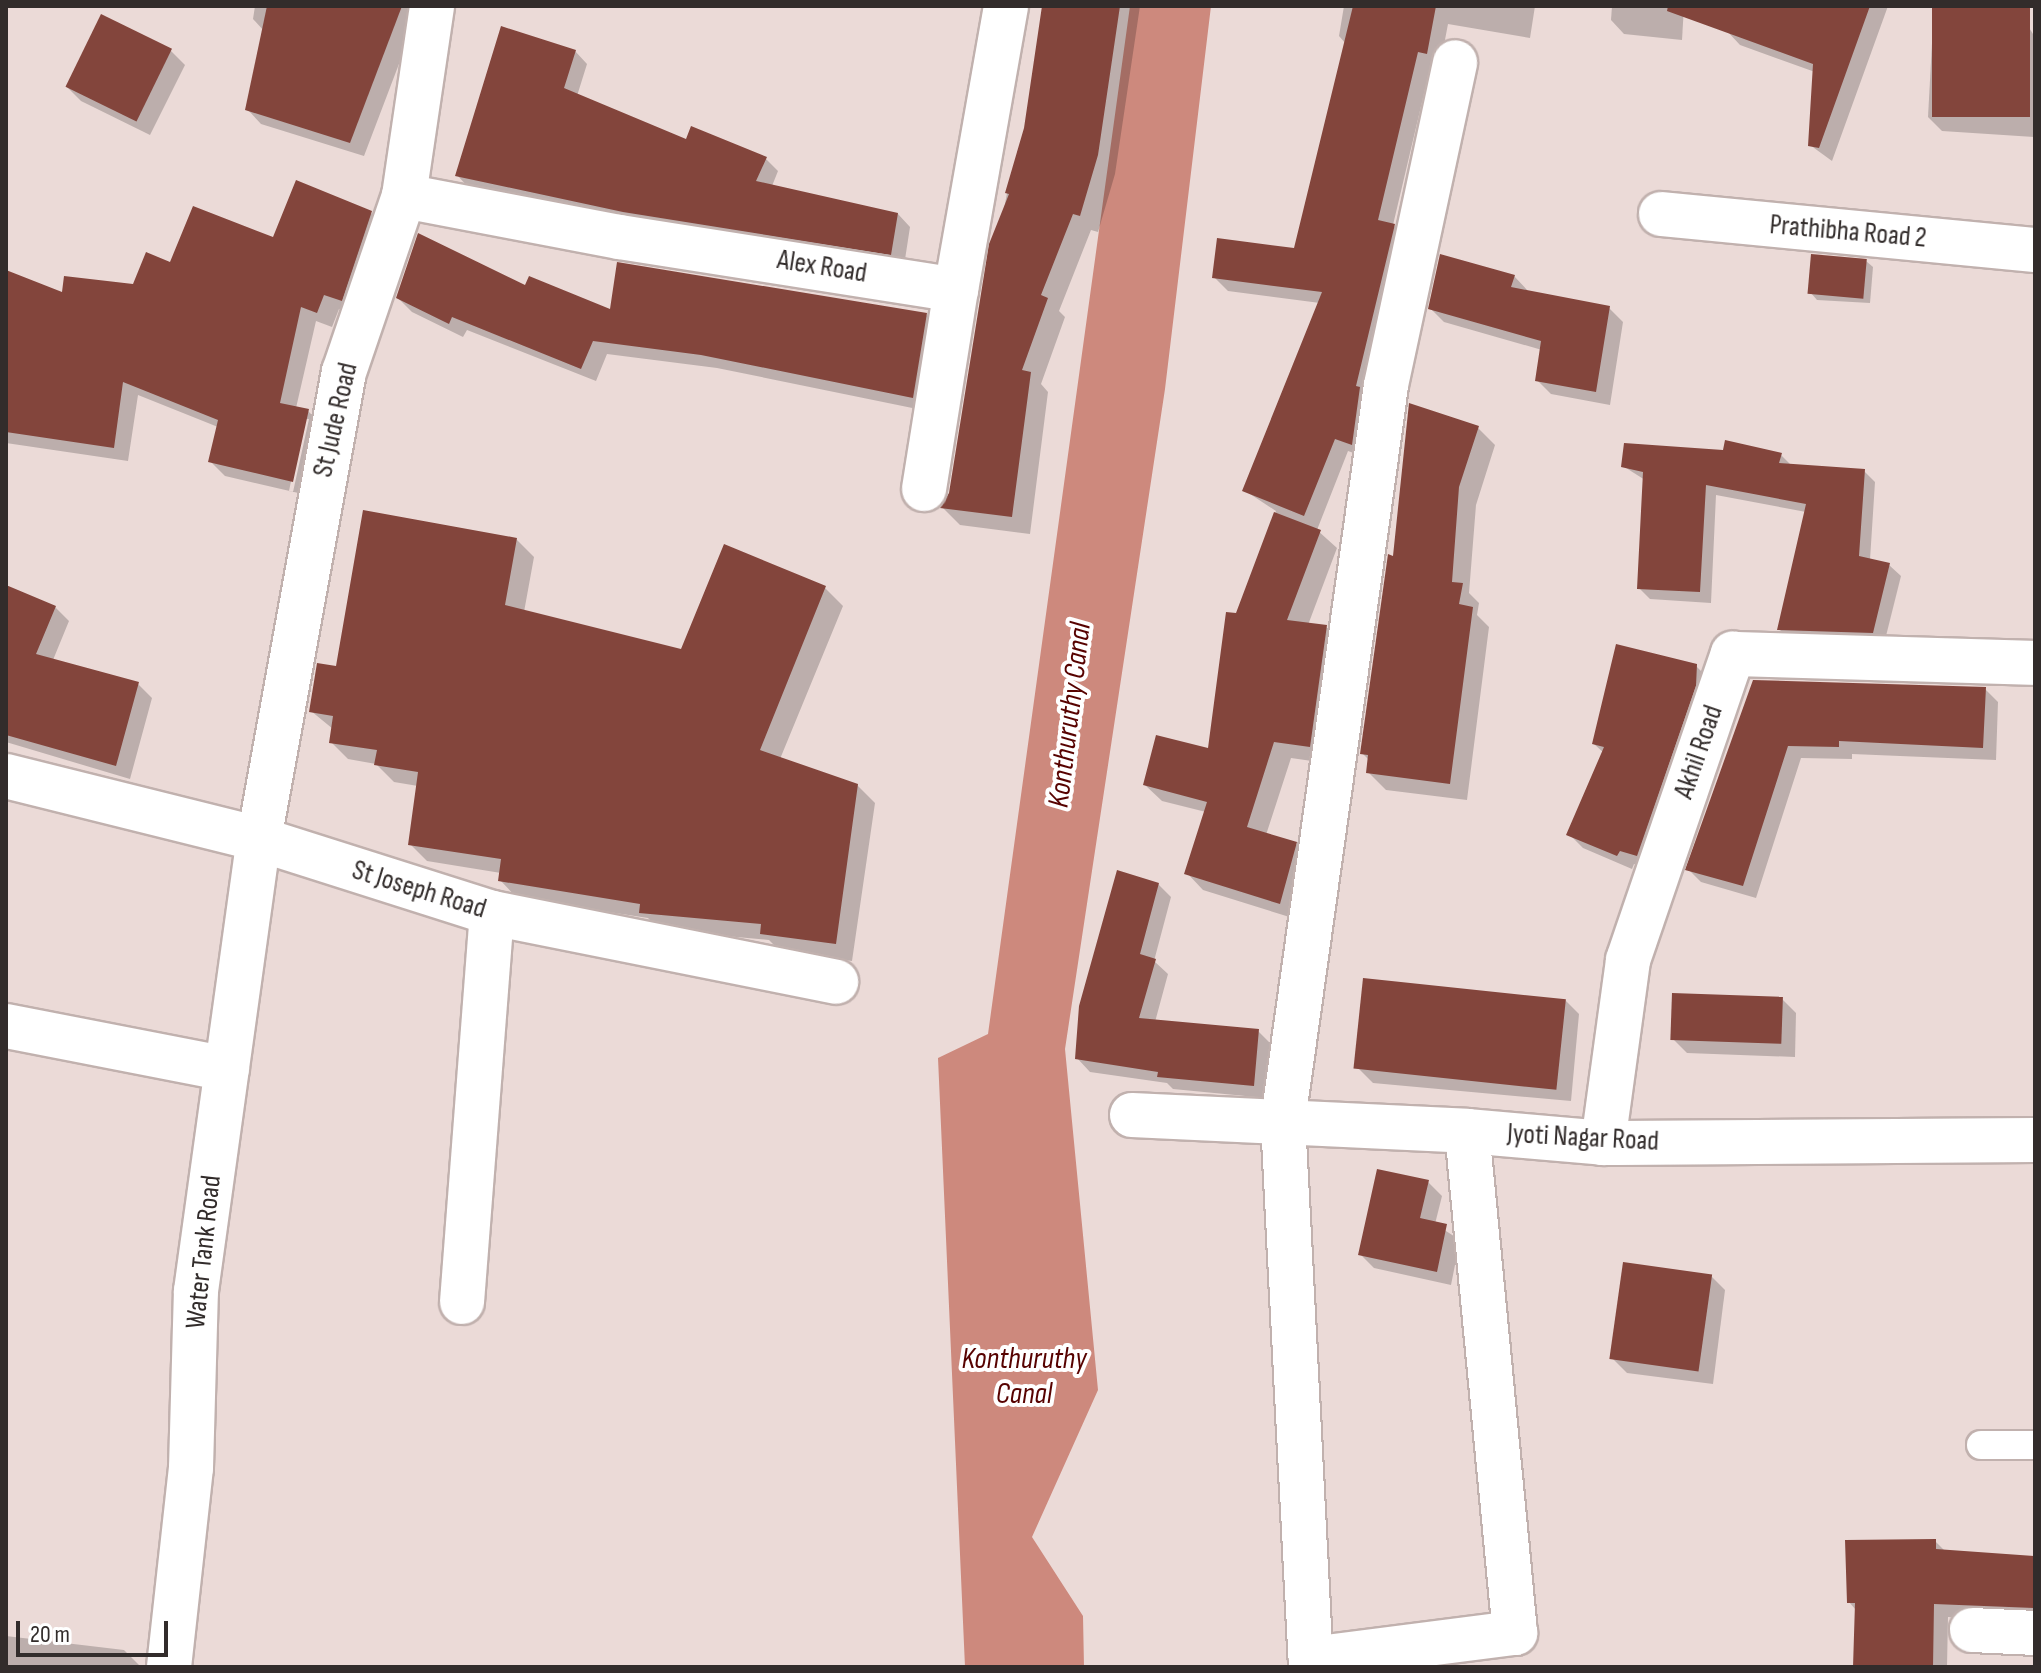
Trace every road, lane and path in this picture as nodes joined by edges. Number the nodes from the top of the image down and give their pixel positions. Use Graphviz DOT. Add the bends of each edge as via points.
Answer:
graph roads {
  1 [pos="432,6"];
  2 [pos="1006,6"];
  3 [pos="1455,62"];
  4 [pos="404,196"];
  5 [pos="1661,214"];
  6 [pos="2035,250"];
  7 [pos="956,290"];
  8 [pos="924,489"];
  9 [pos="2035,663"];
  10 [pos="6,776"];
  11 [pos="259,839"];
  12 [pos="492,913"];
  13 [pos="836,982"];
  14 [pos="6,1026"];
  15 [pos="227,1069"];
  16 [pos="1132,1115"];
  17 [pos="1283,1120"];
  18 [pos="1467,1131"];
  19 [pos="2035,1140"];
  20 [pos="1603,1143"];
  21 [pos="462,1302"];
  22 [pos="1981,1445"];
  23 [pos="2035,1445"];
  24 [pos="1972,1630"];
  25 [pos="2035,1633"];
  26 [pos="1311,1663"];
  27 [pos="169,1667"];
  1 -- 4 [label="street, St Jude Road"];
  2 -- 7 [label="street"];
  3 -- 17 [label="street" via="1386,385"];
  4 -- 7 [label="street, Alex Road" via="619,237"];
  4 -- 11 [label="street, St Jude Road" via="344,372"];
  5 -- 6 [label="street, Prathibha Road 2"];
  7 -- 8 [label="street"];
  9 -- 20 [label="street, Akhil Road" via="1733,654 1628,960"];
  10 -- 11 [label="street, St Joseph Road"];
  11 -- 12 [label="street, St Joseph Road"];
  11 -- 15 [label="street, Water Tank Road"];
  12 -- 13 [label="street, St Joseph Road"];
  12 -- 21 [label="street"];
  14 -- 15 [label="street"];
  15 -- 27 [label="street, Water Tank Road" via="196,1291 191,1468"];
  16 -- 17 [label="street, Jyoti Nagar Road"];
  17 -- 18 [label="street, Jyoti Nagar Road"];
  17 -- 26 [label="street"];
  18 -- 20 [label="street, Jyoti Nagar Road"];
  18 -- 26 [label="street" via="1515,1633"];
  19 -- 20 [label="street, Jyoti Nagar Road"];
  22 -- 23 [label="lane"];
  24 -- 25 [label="street"];
}
